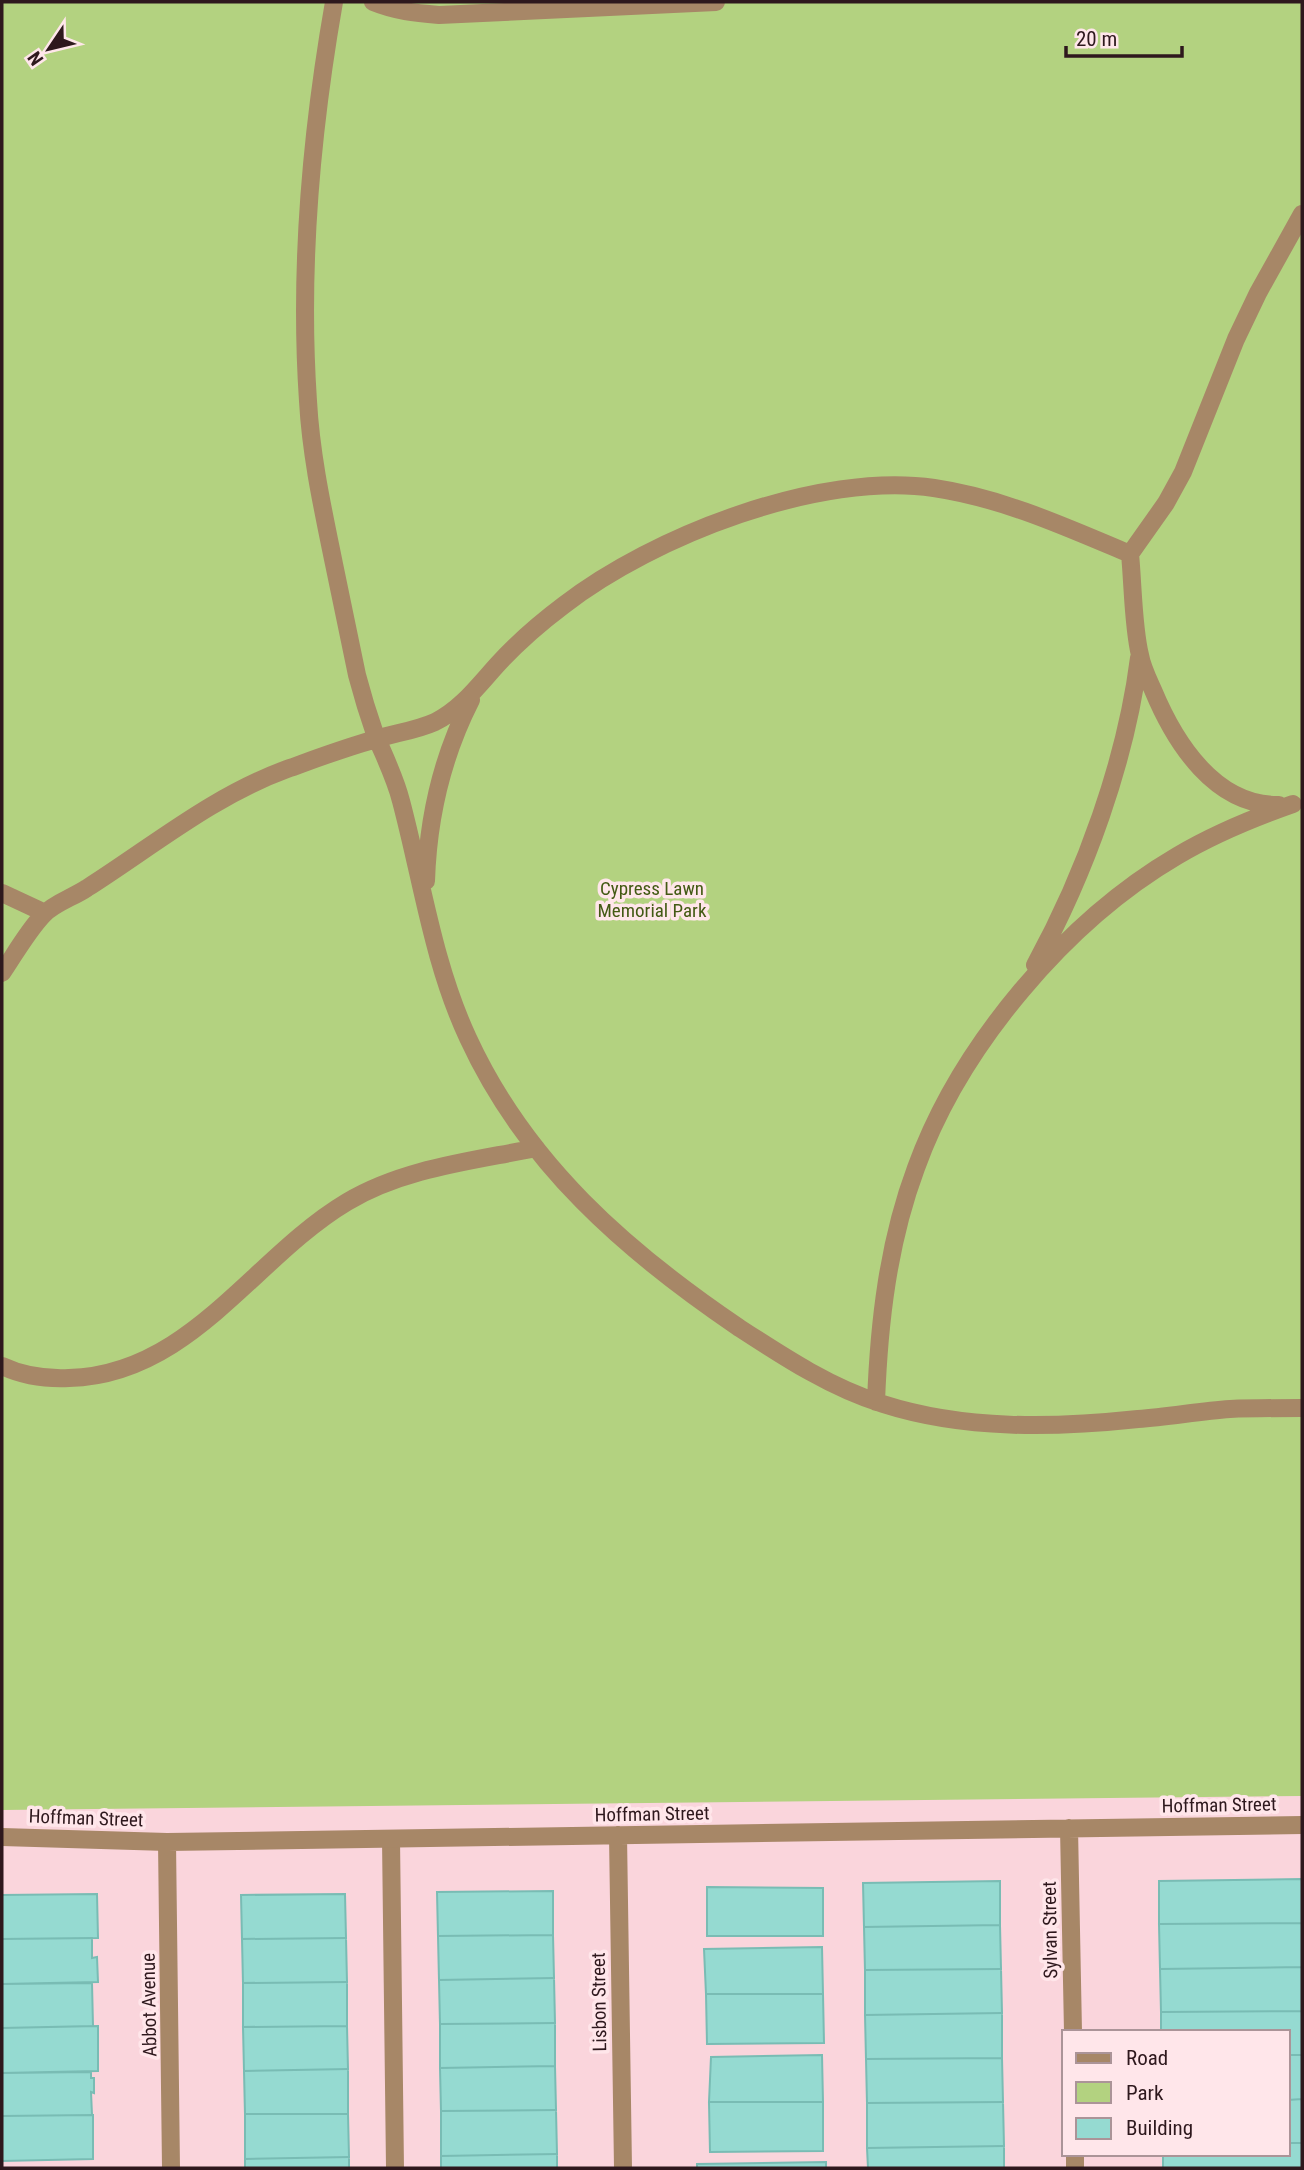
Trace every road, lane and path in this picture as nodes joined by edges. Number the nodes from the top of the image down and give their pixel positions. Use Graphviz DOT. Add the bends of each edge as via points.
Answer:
graph roads {
  1 [pos="334,2"];
  2 [pos="373,2"];
  3 [pos="716,2"];
  4 [pos="1302,214"];
  5 [pos="1130,554"];
  6 [pos="1139,655"];
  7 [pos="478,688"];
  8 [pos="377,738"];
  9 [pos="1298,802"];
  10 [pos="4,890"];
  11 [pos="45,913"];
  12 [pos="427,914"];
  13 [pos="2,973"];
  14 [pos="1013,1001"];
  15 [pos="536,1149"];
  16 [pos="2,1366"];
  17 [pos="876,1402"];
  18 [pos="1302,1408"];
  19 [pos="1302,1825"];
  20 [pos="1069,1828"];
  21 [pos="618,1835"];
  22 [pos="2,1837"];
  23 [pos="391,1839"];
  24 [pos="167,1842"];
  25 [pos="1073,2030"];
  26 [pos="172,2168"];
  27 [pos="395,2168"];
  28 [pos="623,2168"];
  1 -- 8 [label="street" via="311,179 308,403 325,521 358,676"];
  2 -- 3 [label="street" via="439,15"];
  4 -- 5 [label="street" via="1236,339 1183,472"];
  5 -- 6 [label="street"];
  5 -- 7 [label="street" via="1039,517 930,487 863,487 818,494 725,520 622,566 540,624"];
  6 -- 9 [label="street" via="1168,722 1208,776 1245,800 1276,806"];
  6 -- 14 [label="street" via="1122,745 1084,859 1044,950"];
  7 -- 8 [label="street" via="439,720"];
  7 -- 12 [label="street" via="440,778 427,849"];
  8 -- 11 [label="street" via="284,770 211,805"];
  8 -- 12 [label="street" via="400,797"];
  9 -- 14 [label="street" via="1213,836 1157,869 1074,935"];
  10 -- 11 [label="street"];
  11 -- 13 [label="street"];
  12 -- 15 [label="street" via="467,1036 501,1100"];
  14 -- 17 [label="street" via="951,1094 916,1167 887,1278"];
  15 -- 16 [label="street" via="404,1177 347,1202 294,1241 183,1338 134,1364 83,1378 36,1377"];
  15 -- 17 [label="street" via="615,1235 671,1280 802,1367"];
  17 -- 18 [label="street" via="939,1417 1055,1425 1230,1409"];
  19 -- 20 [label="street, Hoffman Street"];
  20 -- 21 [label="street, Hoffman Street"];
  20 -- 25 [label="street, Sylvan Street"];
  21 -- 23 [label="street, Hoffman Street"];
  21 -- 28 [label="street, Lisbon Street"];
  22 -- 24 [label="street, Hoffman Street"];
  23 -- 24 [label="street, Hoffman Street"];
  23 -- 27 [label="street"];
  24 -- 26 [label="street, Abbot Avenue"];
}
